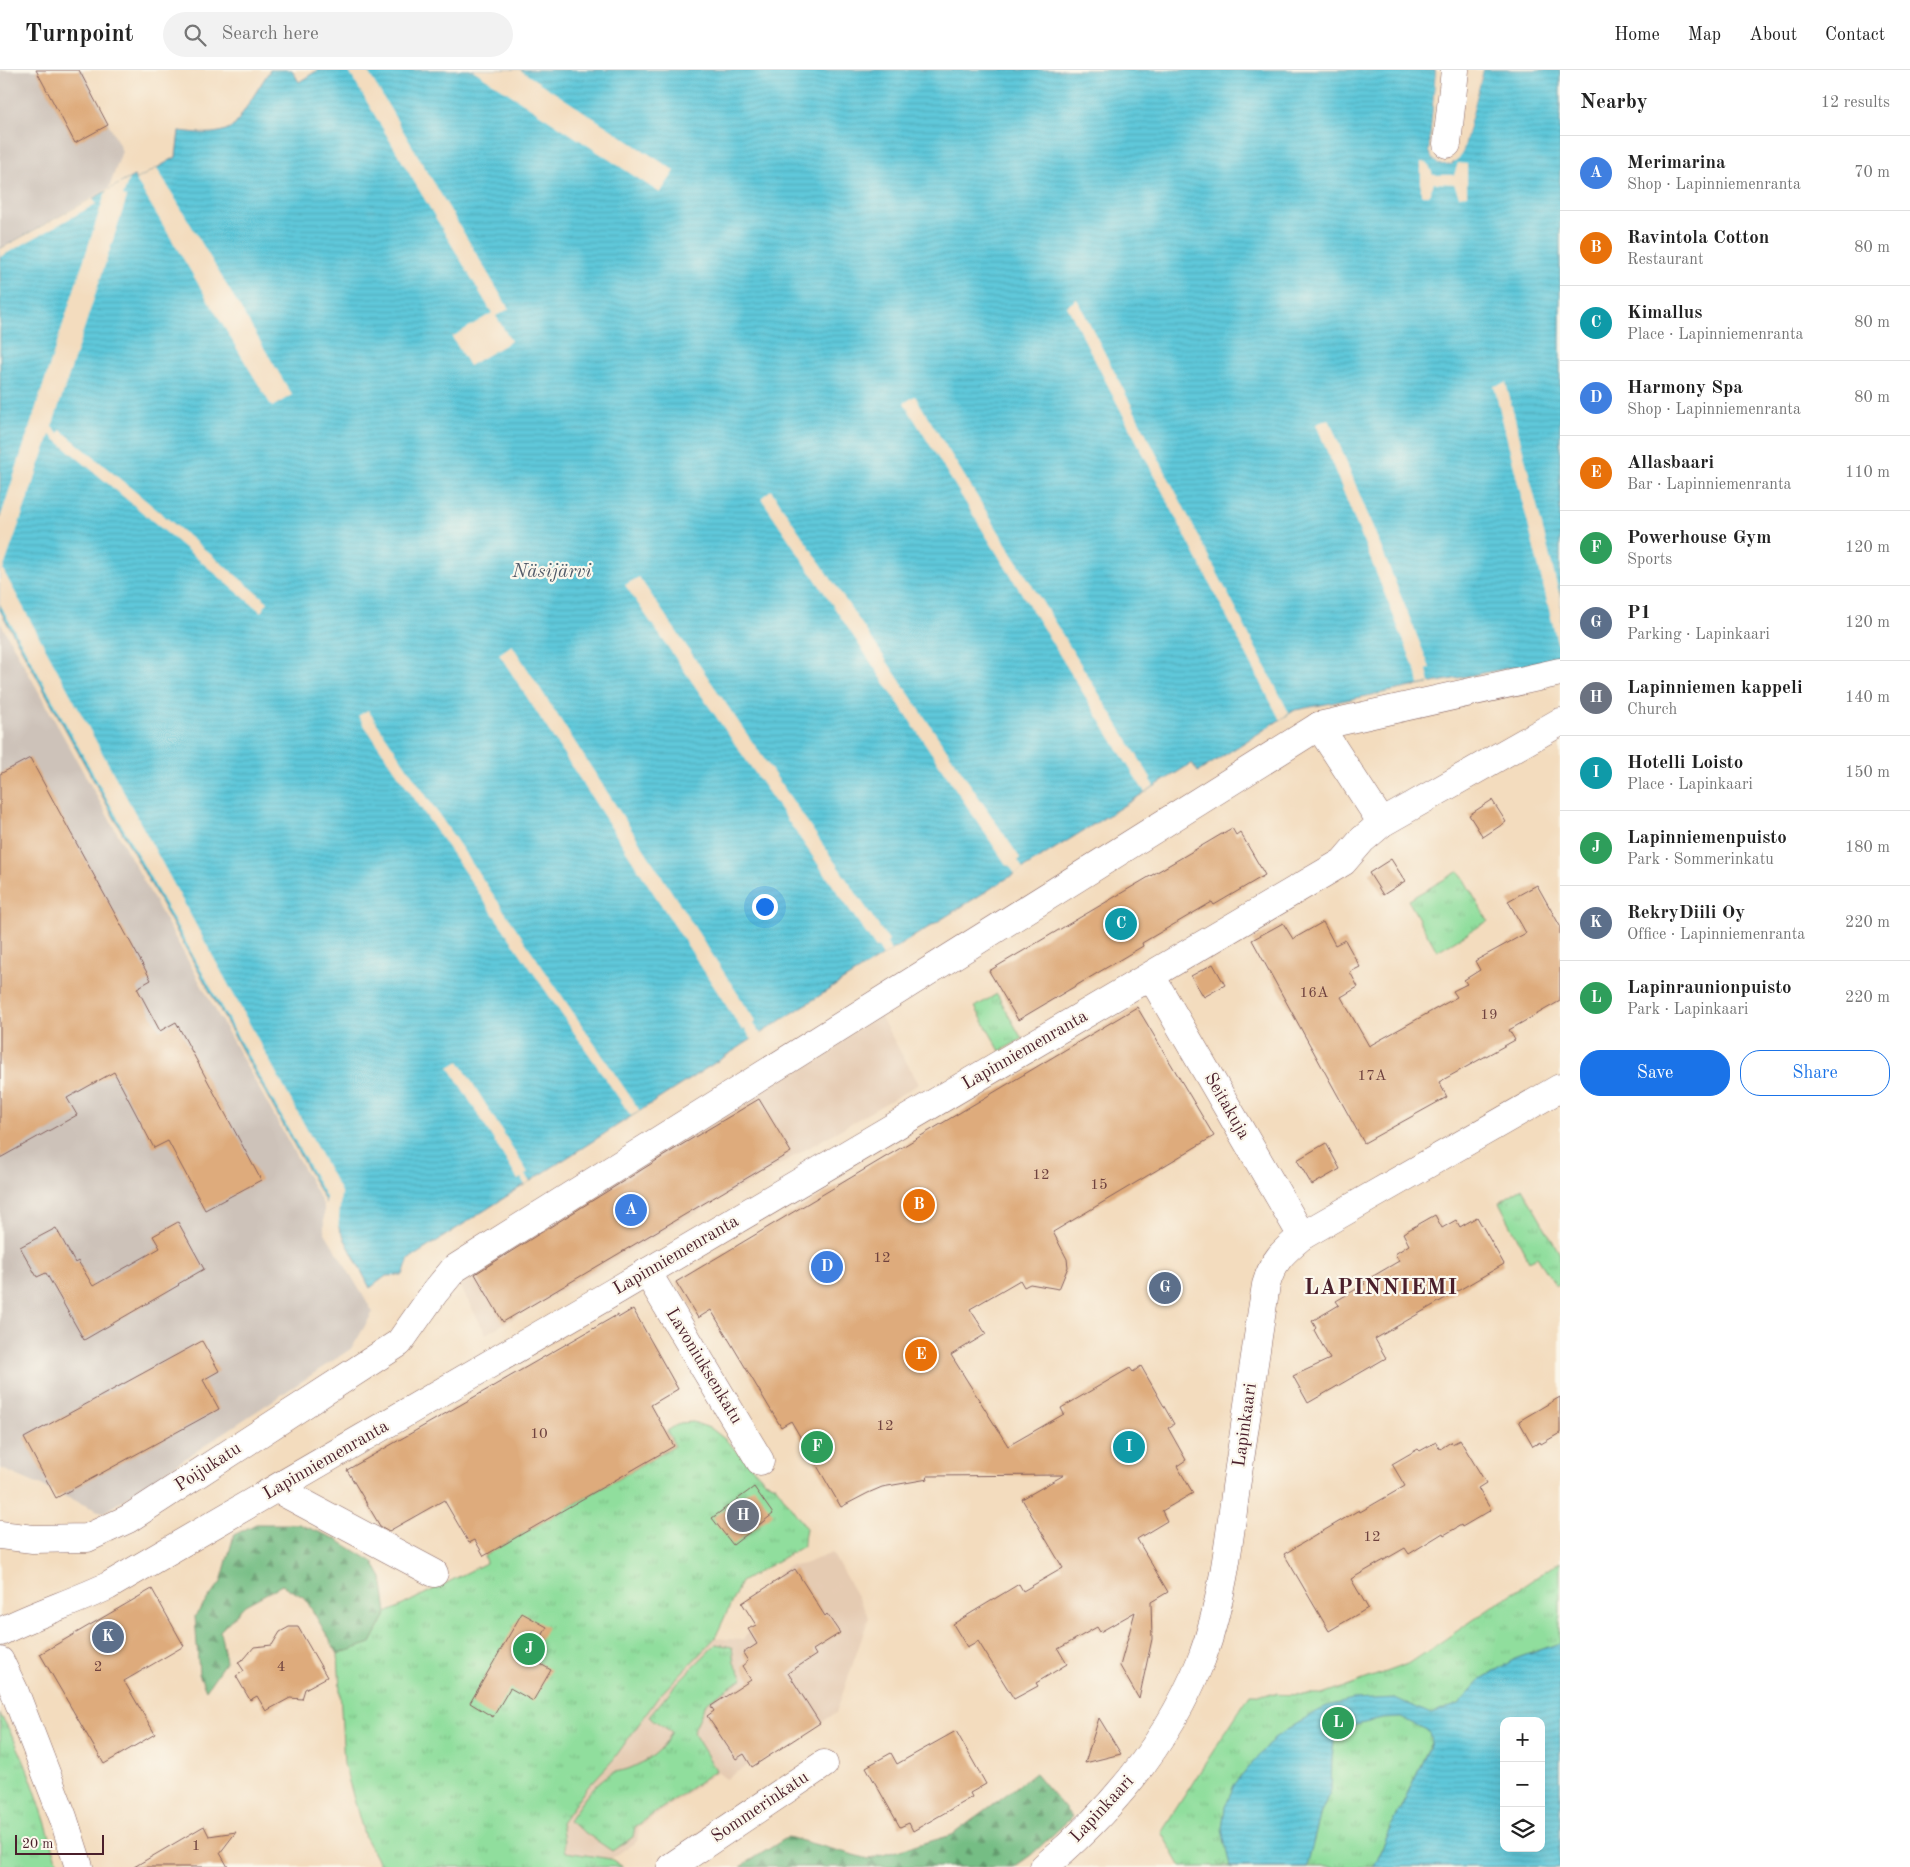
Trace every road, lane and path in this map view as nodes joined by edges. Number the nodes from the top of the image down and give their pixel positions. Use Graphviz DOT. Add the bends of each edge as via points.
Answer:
graph roads {
  1 [pos="1456,70"];
  2 [pos="1447,144"];
  3 [pos="1560,672"];
  4 [pos="1560,722"];
  5 [pos="1319,726"];
  6 [pos="1382,823"];
  7 [pos="1151,976"];
  8 [pos="1560,1088"];
  9 [pos="1302,1236"];
  10 [pos="647,1272"];
  11 [pos="760,1461"];
  12 [pos="278,1489"];
  13 [pos="0,1535"];
  14 [pos="434,1573"];
  15 [pos="0,1632"];
  16 [pos="0,1661"];
  17 [pos="824,1764"];
  18 [pos="79,1867"];
  19 [pos="671,1867"];
  20 [pos="1044,1867"];
  1 -- 2 [label="street"];
  3 -- 5 [label="street"];
  4 -- 6 [label="street, Lapinniemenranta"];
  5 -- 6 [label="street"];
  5 -- 13 [label="street, Poijukatu" via="454,1269 399,1343 128,1519 86,1538 33,1539"];
  6 -- 7 [label="street, Lapinniemenranta" via="1343,862"];
  7 -- 9 [label="street, Seitakuja"];
  7 -- 10 [label="street, Lapinniemenranta"];
  8 -- 9 [label="street, Lapinkaari"];
  9 -- 20 [label="street, Lapinkaari" via="1276,1260 1266,1285 1228,1545 1216,1609 1202,1657 1170,1724 1145,1761 1094,1821"];
  10 -- 11 [label="street, Lavoniuksenkatu"];
  10 -- 12 [label="street, Lapinniemenranta"];
  12 -- 14 [label="street"];
  12 -- 15 [label="street, Lapinniemenranta" via="108,1586"];
  16 -- 18 [label="street" via="63,1816"];
  17 -- 19 [label="street, Sommerinkatu"];
}
